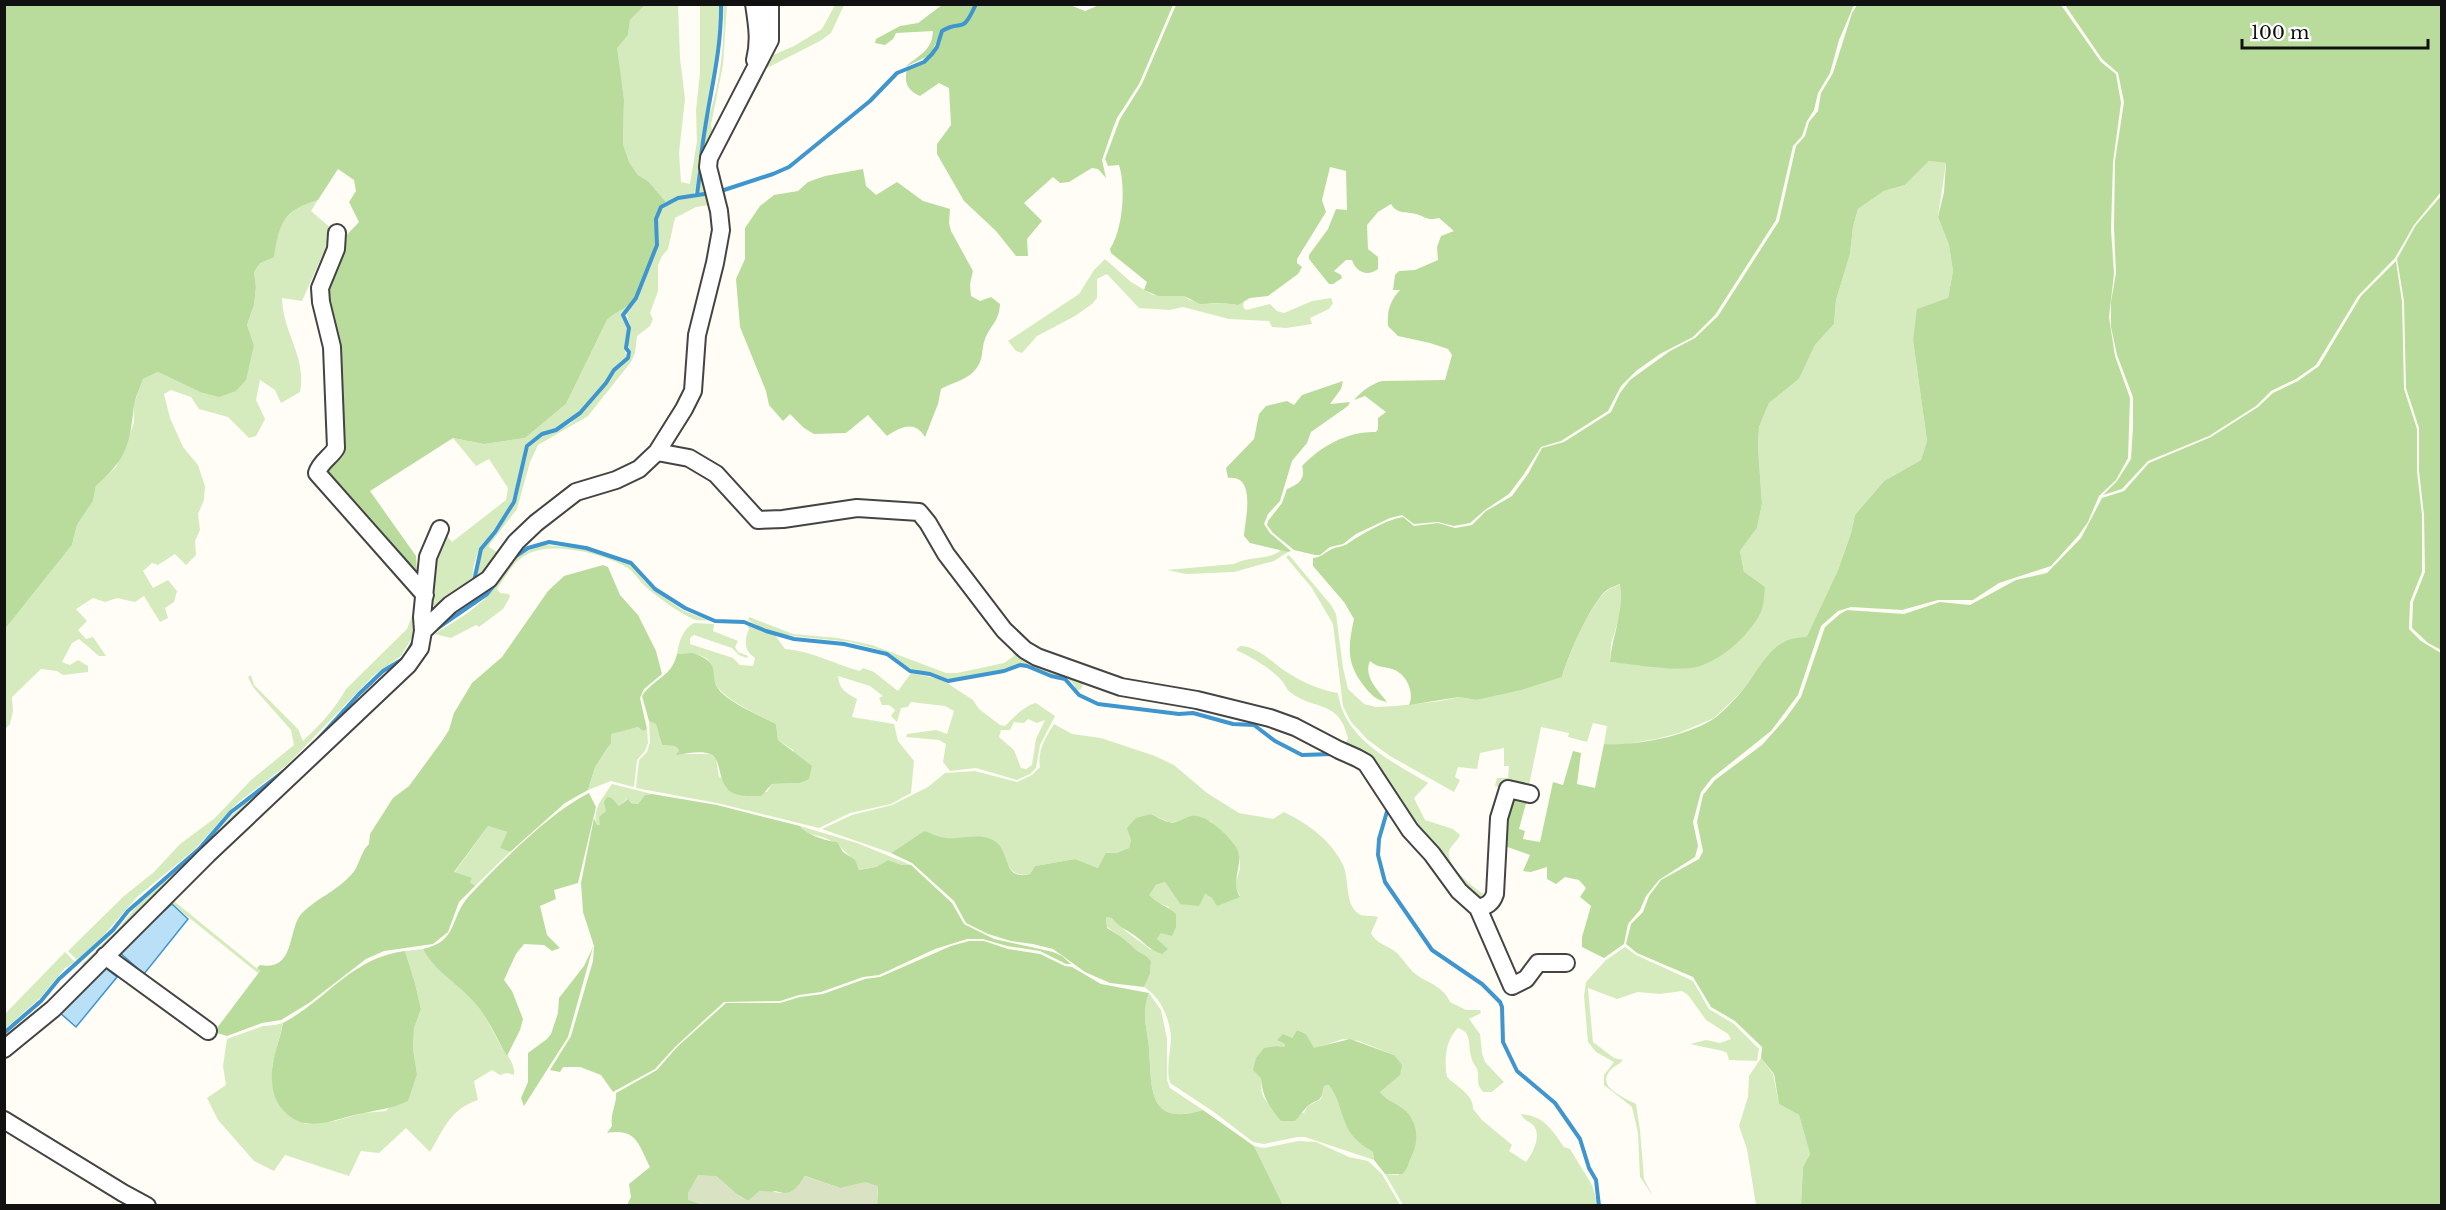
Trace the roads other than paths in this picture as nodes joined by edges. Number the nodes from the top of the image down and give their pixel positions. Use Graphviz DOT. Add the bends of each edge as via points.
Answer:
graph roads {
  1 [pos="754,4"];
  2 [pos="770,4"];
  3 [pos="750,79"];
  4 [pos="337,233"];
  5 [pos="657,452"];
  6 [pos="440,529"];
  7 [pos="425,595"];
  8 [pos="423,631"];
  9 [pos="1530,794"];
  10 [pos="1478,908"];
  11 [pos="105,957"];
  12 [pos="1566,963"];
  13 [pos="208,1031"];
  14 [pos="4,1049"];
  15 [pos="4,1120"];
  16 [pos="147,1206"];
  1 -- 3 [label="street" via="758,48"];
  2 -- 3 [label="street" via="770,40"];
  3 -- 5 [label="street" via="709,158 721,230 697,335 693,391"];
  4 -- 7 [label="street" via="336,249 320,288 332,347 336,448 317,473"];
  5 -- 8 [label="street" via="639,469 576,492 560,504 516,542 489,579 450,605"];
  5 -- 10 [label="street" via="689,458 716,474 758,520 857,508 918,512 1004,630 1037,657 1121,687 1270,718 1366,763 1410,830 1459,891"];
  6 -- 7 [label="street" via="428,557"];
  7 -- 8 [label="street"];
  8 -- 11 [label="street" via="420,648 408,665"];
  9 -- 10 [label="street" via="1509,789 1499,818 1495,894 1486,906"];
  10 -- 12 [label="street" via="1512,986 1526,979 1538,963"];
  11 -- 13 [label="street"];
  11 -- 14 [label="street" via="53,1009"];
  15 -- 16 [label="street"];
}
